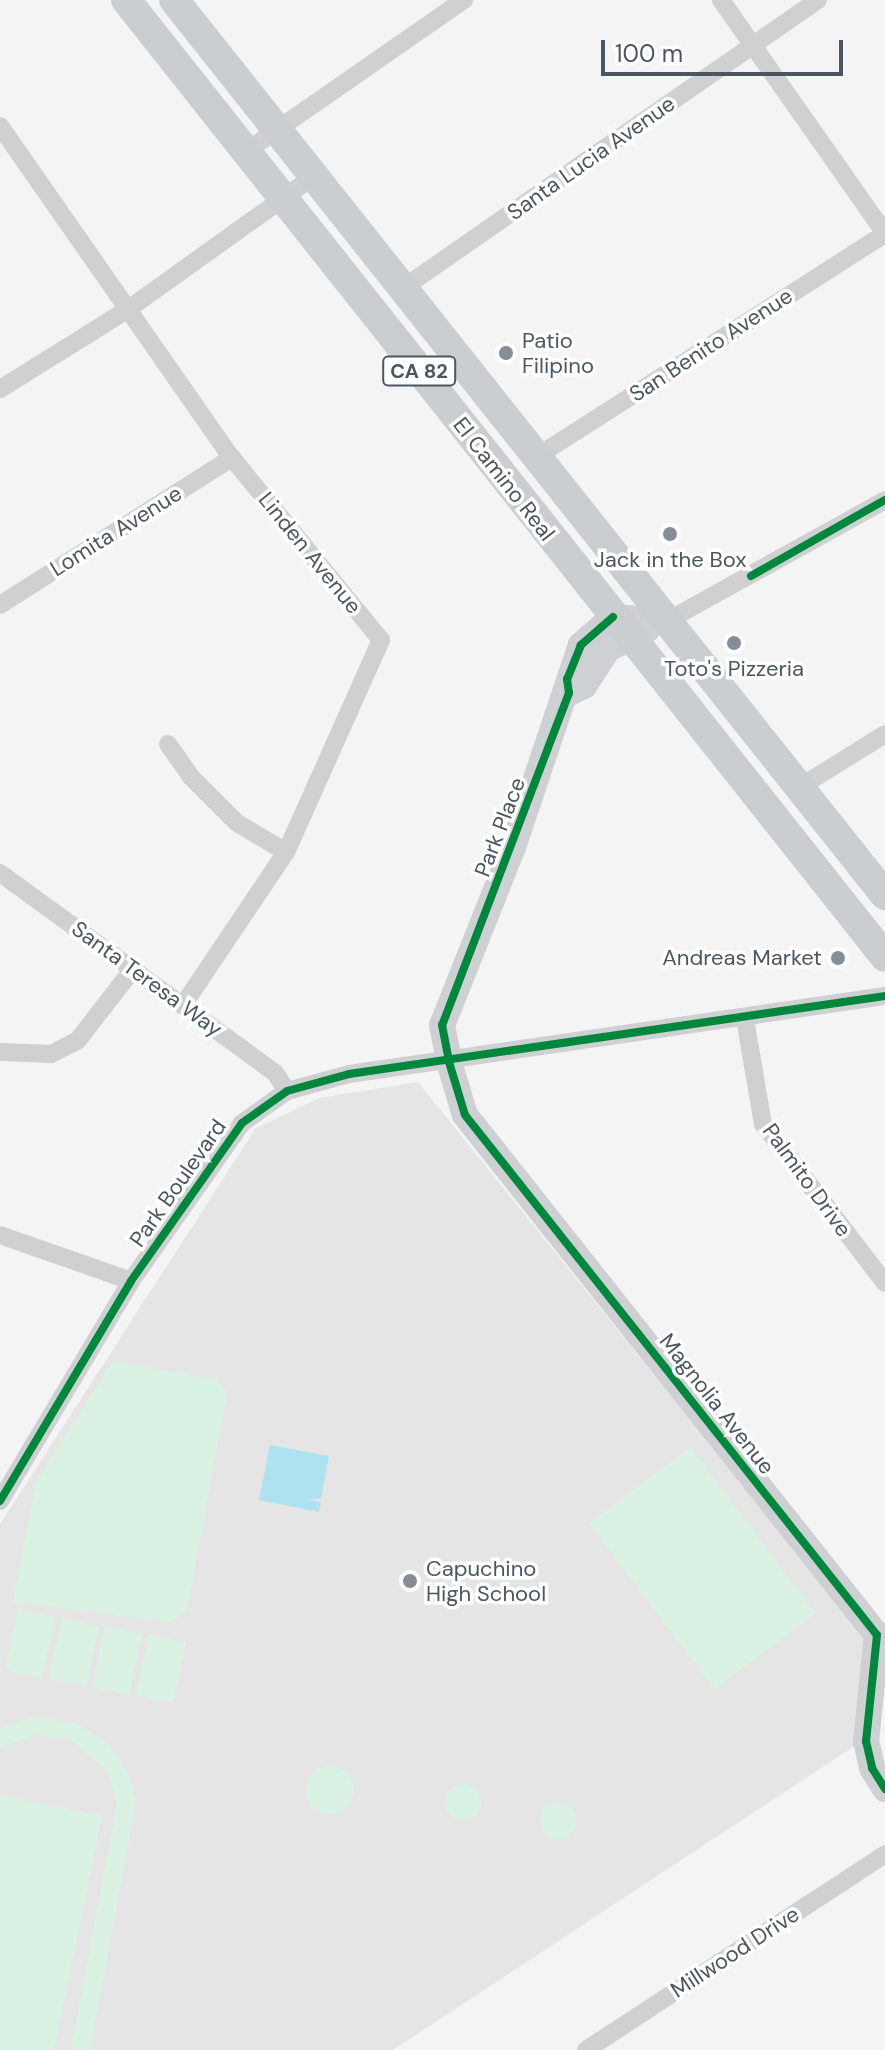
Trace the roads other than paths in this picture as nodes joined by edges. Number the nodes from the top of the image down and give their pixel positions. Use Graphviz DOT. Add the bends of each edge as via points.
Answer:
graph roads {
  1 [pos="126,0"];
  2 [pos="174,0"];
  3 [pos="464,0"];
  4 [pos="721,0"];
  5 [pos="818,0"];
  6 [pos="754,45"];
  7 [pos="0,126"];
  8 [pos="276,129"];
  9 [pos="245,152"];
  10 [pos="314,176"];
  11 [pos="285,202"];
  12 [pos="885,234"];
  13 [pos="403,288"];
  14 [pos="127,310"];
  15 [pos="0,389"];
  16 [pos="536,457"];
  17 [pos="232,458"];
  18 [pos="885,500"];
  19 [pos="0,605"];
  20 [pos="667,621"];
  21 [pos="622,628"];
  22 [pos="885,734"];
  23 [pos="168,744"];
  24 [pos="800,787"];
  25 [pos="286,852"];
  26 [pos="0,873"];
  27 [pos="885,895"];
  28 [pos="885,957"];
  29 [pos="133,969"];
  30 [pos="885,996"];
  31 [pos="184,1004"];
  32 [pos="745,1019"];
  33 [pos="0,1052"];
  34 [pos="449,1062"];
  35 [pos="287,1091"];
  36 [pos="0,1235"];
  37 [pos="131,1281"];
  38 [pos="885,1283"];
  39 [pos="0,1501"];
  40 [pos="881,1632"];
  41 [pos="885,1789"];
  42 [pos="885,1854"];
  43 [pos="586,2050"];
  1 -- 9 [label="main road, El Camino Real / CA 82"];
  2 -- 8 [label="main road, El Camino Real / CA 82"];
  3 -- 8 [label="street"];
  4 -- 6 [label="street"];
  5 -- 6 [label="street, Santa Lucia Avenue"];
  6 -- 12 [label="street"];
  6 -- 13 [label="street, Santa Lucia Avenue"];
  7 -- 14 [label="street, Linden Avenue"];
  8 -- 9 [label="street"];
  8 -- 10 [label="main road, El Camino Real / CA 82"];
  9 -- 11 [label="main road, El Camino Real / CA 82"];
  10 -- 11 [label="street"];
  10 -- 13 [label="main road, El Camino Real / CA 82"];
  11 -- 14 [label="street"];
  11 -- 21 [label="main road, El Camino Real / CA 82"];
  12 -- 16 [label="street, San Benito Avenue"];
  13 -- 16 [label="main road, El Camino Real / CA 82"];
  14 -- 15 [label="street"];
  14 -- 17 [label="street, Linden Avenue"];
  16 -- 20 [label="main road, El Camino Real / CA 82"];
  17 -- 19 [label="street, Lomita Avenue"];
  17 -- 25 [label="street, Linden Avenue" via="381,640"];
  18 -- 20 [label="street"];
  20 -- 21 [label="main road"];
  20 -- 24 [label="main road, El Camino Real / CA 82"];
  21 -- 28 [label="main road, El Camino Real / CA 82"];
  21 -- 34 [label="main road, Park Place" via="581,645 567,679 569,693 442,1025"];
  22 -- 24 [label="street"];
  23 -- 25 [label="street" via="190,776 237,823"];
  24 -- 27 [label="main road, El Camino Real / CA 82"];
  25 -- 31 [label="street, Linden Avenue"];
  26 -- 29 [label="street, Santa Teresa Way"];
  29 -- 31 [label="street, Santa Teresa Way"];
  29 -- 33 [label="street" via="78,1040 51,1054"];
  30 -- 32 [label="street, Park Boulevard"];
  31 -- 35 [label="street, Santa Teresa Way" via="275,1073"];
  32 -- 34 [label="street, Park Boulevard"];
  32 -- 38 [label="street, Palmito Drive" via="763,1124"];
  34 -- 35 [label="street, Park Boulevard" via="349,1074"];
  34 -- 40 [label="main road, Magnolia Avenue" via="465,1115"];
  35 -- 37 [label="street, Park Boulevard" via="242,1123"];
  36 -- 37 [label="street"];
  37 -- 39 [label="street, Park Boulevard"];
  40 -- 41 [label="main road, Magnolia Avenue" via="866,1741 872,1768"];
  42 -- 43 [label="street, Millwood Drive"];
}
